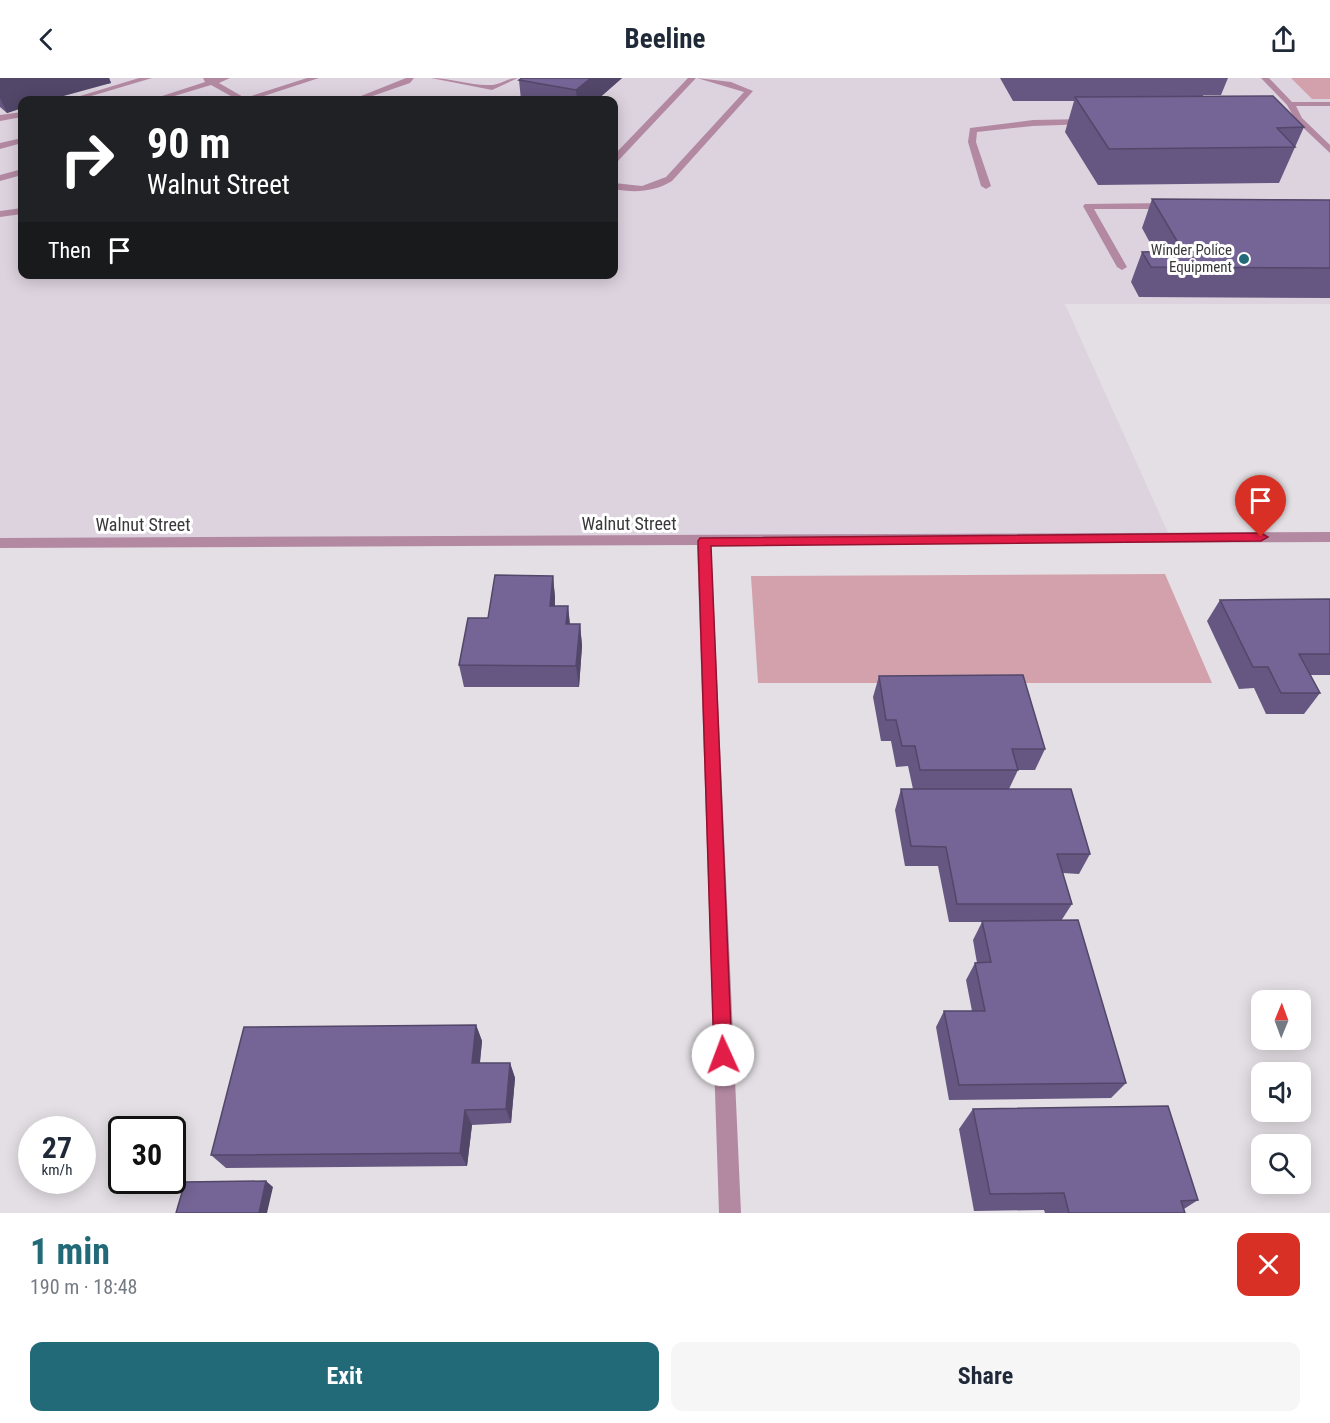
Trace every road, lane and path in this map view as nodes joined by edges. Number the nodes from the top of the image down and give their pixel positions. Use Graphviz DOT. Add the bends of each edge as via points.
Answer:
graph roads {
  1 [pos="148,78"];
  2 [pos="226,78"];
  3 [pos="315,78"];
  4 [pos="410,78"];
  5 [pos="435,78"];
  6 [pos="514,78"];
  7 [pos="692,78"];
  8 [pos="701,78"];
  9 [pos="1265,78"];
  10 [pos="207,80"];
  11 [pos="492,88"];
  12 [pos="485,94"];
  13 [pos="85,96"];
  14 [pos="164,96"];
  15 [pos="237,96"];
  16 [pos="257,96"];
  17 [pos="366,96"];
  18 [pos="1290,104"];
  19 [pos="1330,104"];
  20 [pos="18,116"];
  21 [pos="0,118"];
  22 [pos="1288,119"];
  23 [pos="1299,119"];
  24 [pos="1095,122"];
  25 [pos="18,142"];
  26 [pos="0,146"];
  27 [pos="1330,150"];
  28 [pos="618,153"];
  29 [pos="18,173"];
  30 [pos="0,178"];
  31 [pos="986,186"];
  32 [pos="618,187"];
  33 [pos="1183,206"];
  34 [pos="18,211"];
  35 [pos="0,214"];
  36 [pos="1122,267"];
  37 [pos="1330,537"];
  38 [pos="704,541"];
  39 [pos="0,543"];
  40 [pos="730,1213"];
  1 -- 13 [label="street"];
  2 -- 10 [label="street"];
  3 -- 16 [label="street"];
  4 -- 17 [label="street"];
  5 -- 11 [label="street"];
  6 -- 11 [label="street"];
  7 -- 28 [label="street"];
  8 -- 32 [label="street" via="749,91 692,156 658,187"];
  9 -- 18 [label="street"];
  10 -- 14 [label="street"];
  10 -- 15 [label="street"];
  11 -- 12 [label="street"];
  18 -- 19 [label="street"];
  18 -- 23 [label="street"];
  20 -- 21 [label="street"];
  22 -- 23 [label="street"];
  23 -- 27 [label="street"];
  24 -- 31 [label="street" via="1033,123 973,130 972,142"];
  25 -- 26 [label="street"];
  29 -- 30 [label="street"];
  33 -- 36 [label="street" via="1088,206"];
  34 -- 35 [label="street"];
  37 -- 38 [label="street, Walnut Street"];
  38 -- 39 [label="street, Walnut Street"];
  38 -- 40 [label="street"];
}
